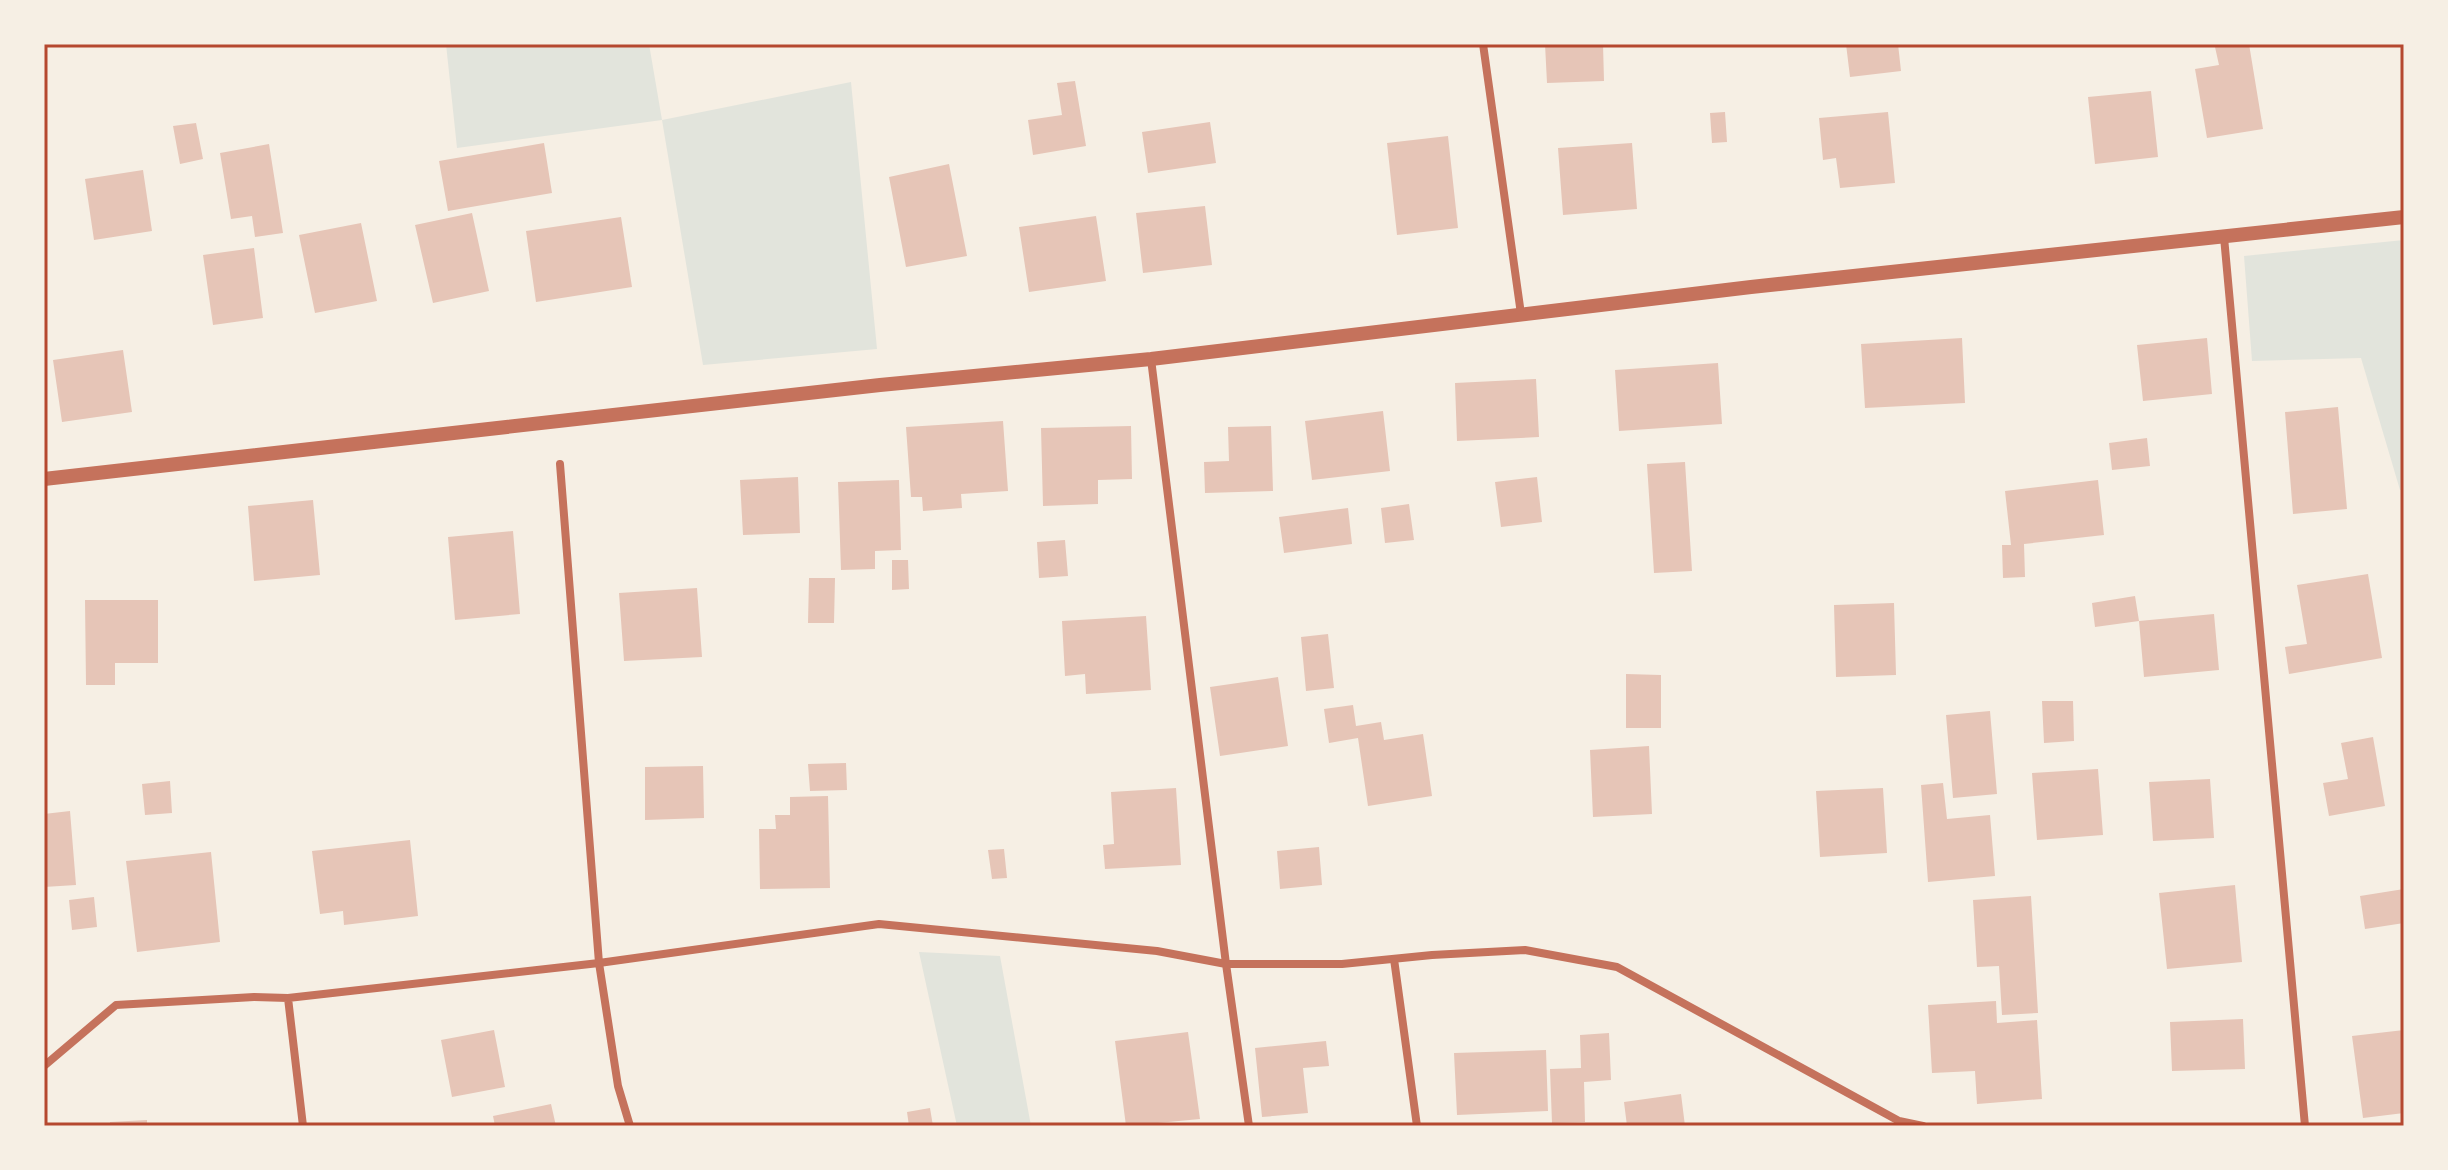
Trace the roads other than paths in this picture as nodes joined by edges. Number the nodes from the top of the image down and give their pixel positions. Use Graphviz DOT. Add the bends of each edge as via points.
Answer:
graph roads {
  1 [pos="1483,44"];
  2 [pos="2404,217"];
  3 [pos="2224,237"];
  4 [pos="1521,314"];
  5 [pos="1151,359"];
  6 [pos="560,464"];
  7 [pos="44,479"];
  8 [pos="1394,959"];
  9 [pos="599,963"];
  10 [pos="1226,964"];
  11 [pos="288,998"];
  12 [pos="44,1066"];
  13 [pos="303,1126"];
  14 [pos="630,1126"];
  15 [pos="1249,1126"];
  16 [pos="1417,1126"];
  17 [pos="1923,1126"];
  18 [pos="2305,1126"];
  1 -- 4 [label="street"];
  2 -- 3 [label="street"];
  3 -- 4 [label="street"];
  3 -- 18 [label="street"];
  4 -- 5 [label="street"];
  5 -- 7 [label="street"];
  5 -- 10 [label="street"];
  6 -- 9 [label="street"];
  8 -- 10 [label="street"];
  8 -- 16 [label="street"];
  8 -- 17 [label="street" via="1525,950 1617,967 1899,1121"];
  9 -- 10 [label="street" via="879,924 1157,951"];
  9 -- 11 [label="street"];
  9 -- 14 [label="street" via="618,1086"];
  10 -- 15 [label="street"];
  11 -- 12 [label="street" via="116,1005"];
  11 -- 13 [label="street"];
}
